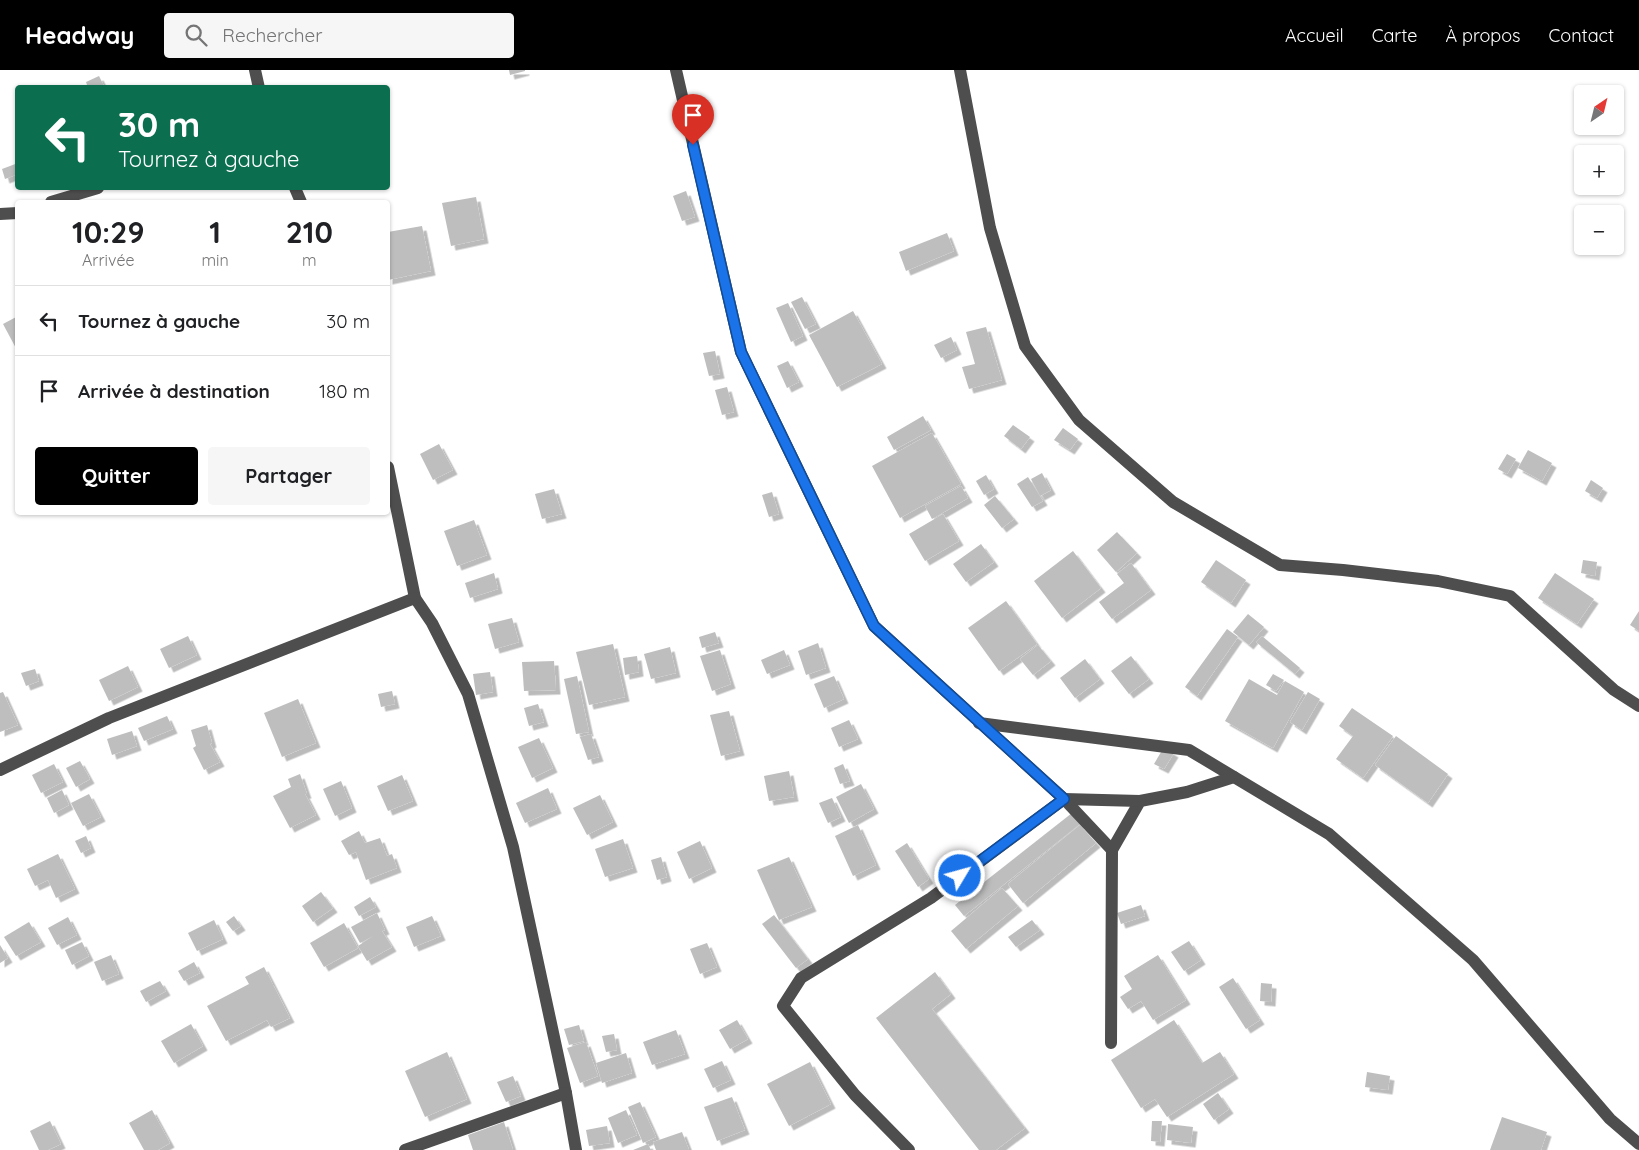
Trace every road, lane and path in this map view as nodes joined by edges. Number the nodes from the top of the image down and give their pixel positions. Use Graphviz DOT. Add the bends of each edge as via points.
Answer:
graph roads {
  1 [pos="255,70"];
  2 [pos="676,70"];
  3 [pos="960,70"];
  4 [pos="258,85"];
  5 [pos="91,190"];
  6 [pos="58,200"];
  7 [pos="15,213"];
  8 [pos="0,214"];
  9 [pos="390,477"];
  10 [pos="415,598"];
  11 [pos="1639,706"];
  12 [pos="979,723"];
  13 [pos="0,770"];
  14 [pos="1234,777"];
  15 [pos="1064,799"];
  16 [pos="1140,801"];
  17 [pos="1112,850"];
  18 [pos="1111,1043"];
  19 [pos="566,1093"];
  20 [pos="1639,1144"];
  21 [pos="405,1150"];
  22 [pos="576,1150"];
  23 [pos="909,1150"];
  1 -- 4 [label="street"];
  2 -- 12 [label="street" via="741,352 874,626"];
  3 -- 11 [label="street" via="990,228 1025,346 1079,420 1173,502 1280,565 1438,581 1510,596 1614,690"];
  5 -- 6 [label="street"];
  7 -- 8 [label="street"];
  9 -- 10 [label="street"];
  10 -- 13 [label="street" via="110,718"];
  10 -- 19 [label="street" via="432,623 468,694 512,847"];
  12 -- 14 [label="street" via="1189,750"];
  12 -- 15 [label="street"];
  14 -- 16 [label="street" via="1187,792"];
  14 -- 20 [label="street" via="1329,834 1473,960 1610,1119"];
  15 -- 16 [label="street"];
  15 -- 17 [label="street"];
  15 -- 23 [label="street" via="931,898 801,978 783,1006 855,1094"];
  16 -- 17 [label="street"];
  17 -- 18 [label="street"];
  19 -- 21 [label="street"];
  19 -- 22 [label="street"];
}
